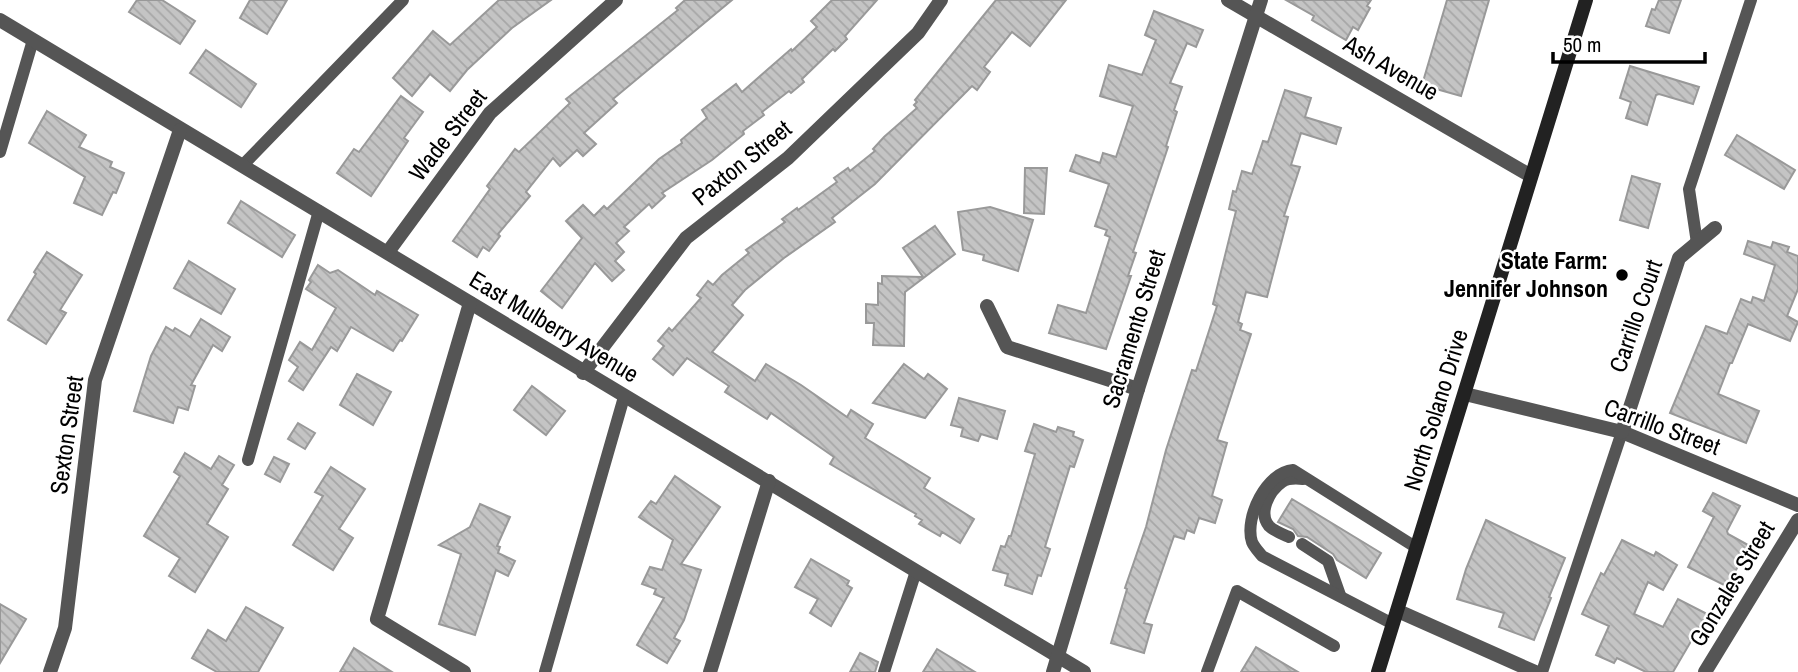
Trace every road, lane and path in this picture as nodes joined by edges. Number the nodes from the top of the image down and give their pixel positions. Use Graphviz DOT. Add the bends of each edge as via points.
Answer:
graph roads {
  1 [pos="403,0"];
  2 [pos="616,0"];
  3 [pos="941,0"];
  4 [pos="1228,0"];
  5 [pos="1261,0"];
  6 [pos="1586,0"];
  7 [pos="1751,0"];
  8 [pos="1256,17"];
  9 [pos="0,20"];
  10 [pos="33,40"];
  11 [pos="180,130"];
  12 [pos="0,152"];
  13 [pos="242,166"];
  14 [pos="1531,176"];
  15 [pos="319,211"];
  16 [pos="1715,228"];
  17 [pos="1697,243"];
  18 [pos="388,252"];
  19 [pos="470,303"];
  20 [pos="987,306"];
  21 [pos="583,373"];
  22 [pos="1138,388"];
  23 [pos="1465,394"];
  24 [pos="624,397"];
  25 [pos="1622,432"];
  26 [pos="248,460"];
  27 [pos="1307,479"];
  28 [pos="769,481"];
  29 [pos="1798,505"];
  30 [pos="1798,520"];
  31 [pos="1289,537"];
  32 [pos="1302,544"];
  33 [pos="1418,548"];
  34 [pos="916,571"];
  35 [pos="1340,596"];
  36 [pos="1396,618"];
  37 [pos="1334,646"];
  38 [pos="1058,657"];
  39 [pos="50,672"];
  40 [pos="464,672"];
  41 [pos="545,672"];
  42 [pos="710,672"];
  43 [pos="884,672"];
  44 [pos="1053,672"];
  45 [pos="1084,672"];
  46 [pos="1207,672"];
  47 [pos="1378,672"];
  48 [pos="1535,672"];
  49 [pos="1542,672"];
  50 [pos="1705,672"];
  1 -- 13 [label="lane"];
  2 -- 18 [label="street, Wade Street" via="490,113"];
  3 -- 21 [label="street, Paxton Street" via="918,33 788,158 686,238"];
  4 -- 8 [label="street, Ash Avenue"];
  5 -- 8 [label="street, Sacramento Street"];
  6 -- 14 [label="main road, North Solano Drive"];
  7 -- 17 [label="lane" via="1689,189"];
  8 -- 14 [label="street, Ash Avenue"];
  8 -- 22 [label="street, Sacramento Street"];
  9 -- 10 [label="street, East Mulberry Avenue"];
  10 -- 11 [label="street, East Mulberry Avenue"];
  10 -- 12 [label="lane"];
  11 -- 13 [label="street, East Mulberry Avenue"];
  11 -- 39 [label="street, Sexton Street" via="95,380 65,628"];
  13 -- 15 [label="street, East Mulberry Avenue"];
  14 -- 23 [label="main road, North Solano Drive"];
  15 -- 18 [label="street, East Mulberry Avenue"];
  15 -- 26 [label="lane"];
  16 -- 17 [label="street, Carrillo Court"];
  17 -- 25 [label="street, Carrillo Court" via="1679,258"];
  18 -- 19 [label="street, East Mulberry Avenue"];
  19 -- 21 [label="street, East Mulberry Avenue"];
  19 -- 40 [label="street" via="377,619"];
  20 -- 22 [label="street" via="1007,347"];
  21 -- 24 [label="street, East Mulberry Avenue"];
  22 -- 38 [label="street, Sacramento Street"];
  23 -- 25 [label="street, Carrillo Street"];
  23 -- 33 [label="main road, North Solano Drive"];
  24 -- 28 [label="street, East Mulberry Avenue"];
  24 -- 41 [label="lane"];
  25 -- 29 [label="street, Carrillo Street"];
  25 -- 49 [label="lane"];
  27 -- 31 [label="lane" via="1283,481 1265,507 1271,528"];
  27 -- 33 [label="lane"];
  27 -- 35 [label="lane" via="1293,470 1285,471 1266,487 1255,508 1252,541 1262,556"];
  28 -- 34 [label="street, East Mulberry Avenue"];
  28 -- 42 [label="street"];
  30 -- 50 [label="street, Gonzales Street"];
  32 -- 35 [label="lane" via="1328,561"];
  33 -- 36 [label="main road, North Solano Drive"];
  34 -- 38 [label="street, East Mulberry Avenue"];
  34 -- 43 [label="lane"];
  35 -- 36 [label="lane"];
  36 -- 47 [label="main road, North Solano Drive"];
  36 -- 48 [label="street"];
  37 -- 46 [label="lane" via="1237,591"];
  38 -- 44 [label="street, Sacramento Street"];
  38 -- 45 [label="street, East Mulberry Avenue"];
}
